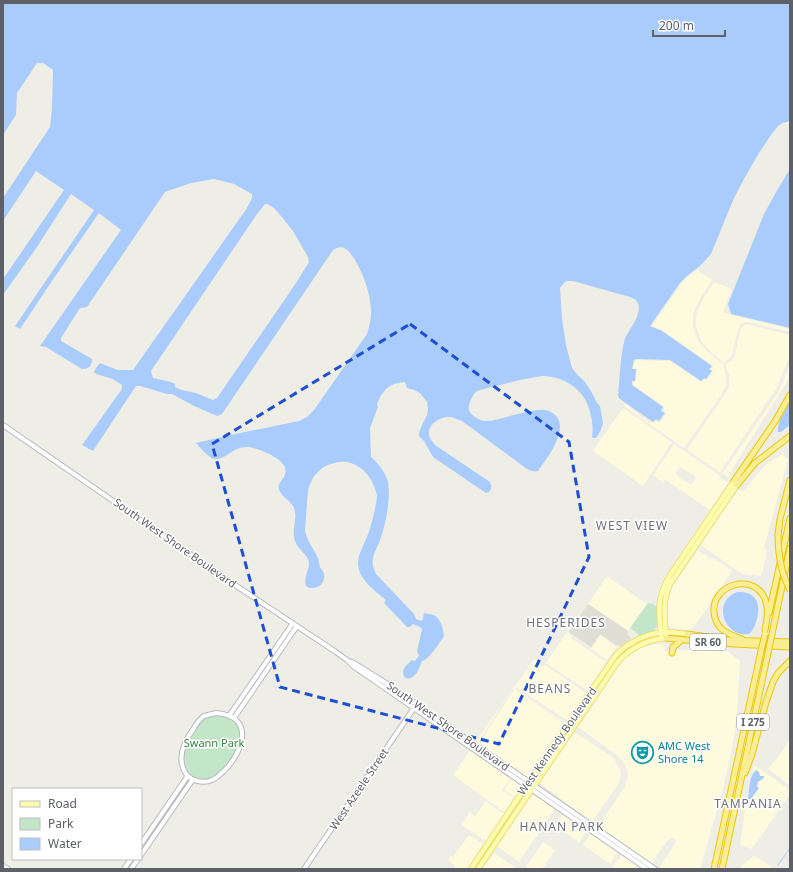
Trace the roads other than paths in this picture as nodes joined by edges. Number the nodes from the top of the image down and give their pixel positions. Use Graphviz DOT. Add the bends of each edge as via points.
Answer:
graph roads {
  1 [pos="790,395"];
  2 [pos="3,425"];
  3 [pos="790,436"];
  4 [pos="790,480"];
  5 [pos="736,483"];
  6 [pos="790,518"];
  7 [pos="790,548"];
  8 [pos="790,590"];
  9 [pos="293,623"];
  10 [pos="297,626"];
  11 [pos="663,632"];
  12 [pos="765,632"];
  13 [pos="687,634"];
  14 [pos="639,639"];
  15 [pos="663,639"];
  16 [pos="742,639"];
  17 [pos="682,640"];
  18 [pos="790,642"];
  19 [pos="790,647"];
  20 [pos="630,650"];
  21 [pos="672,653"];
  22 [pos="347,660"];
  23 [pos="790,661"];
  24 [pos="610,663"];
  25 [pos="610,673"];
  26 [pos="590,694"];
  27 [pos="594,697"];
  28 [pos="414,708"];
  29 [pos="229,716"];
  30 [pos="234,718"];
  31 [pos="188,777"];
  32 [pos="193,779"];
  33 [pos="528,784"];
  34 [pos="533,787"];
  35 [pos="738,791"];
  36 [pos="142,843"];
  37 [pos="142,854"];
  38 [pos="130,860"];
  39 [pos="137,860"];
  40 [pos="3,866"];
  41 [pos="8,869"];
  42 [pos="124,869"];
  43 [pos="131,869"];
  44 [pos="304,869"];
  45 [pos="471,869"];
  46 [pos="478,869"];
  47 [pos="647,869"];
  48 [pos="655,869"];
  49 [pos="714,869"];
  50 [pos="722,869"];
  1 -- 5 [label="highway"];
  2 -- 9 [label="street, South West Shore Boulevard"];
  3 -- 5 [label="highway" via="755,463"];
  4 -- 8 [label="highway, bridge" via="778,535 780,562"];
  5 -- 11 [label="main road" via="694,544 668,589 664,605"];
  6 -- 12 [label="highway, I 275"];
  7 -- 35 [label="highway, I 275, bridge"];
  9 -- 10 [label="street, South West Shore Boulevard"];
  9 -- 29 [label="street"];
  10 -- 22 [label="street, South West Shore Boulevard"];
  10 -- 30 [label="street"];
  11 -- 13 [label="main road, SR 60"];
  11 -- 14 [label="main road, West Kennedy Boulevard / SR 60"];
  11 -- 15 [label="main road"];
  12 -- 16 [label="highway" via="767,610 763,595 750,586 732,586 718,597 714,614 724,632"];
  12 -- 49 [label="highway, I 275, bridge"];
  13 -- 16 [label="highway, SR 60"];
  14 -- 20 [label="main road"];
  14 -- 24 [label="main road, West Kennedy Boulevard / SR 60" via="622,649"];
  15 -- 17 [label="highway, SR 60"];
  15 -- 20 [label="main road, West Kennedy Boulevard / SR 60" via="644,643"];
  16 -- 18 [label="highway, SR 60"];
  17 -- 19 [label="highway, SR 60"];
  17 -- 21 [label="highway" via="673,647"];
  20 -- 25 [label="main road, West Kennedy Boulevard / SR 60"];
  22 -- 28 [label="street, South West Shore Boulevard"];
  22 -- 33 [label="street, South West Shore Boulevard" via="386,683"];
  23 -- 35 [label="highway" via="773,682"];
  24 -- 25 [label="main road"];
  24 -- 26 [label="main road, West Kennedy Boulevard / SR 60"];
  25 -- 27 [label="main road, West Kennedy Boulevard / SR 60"];
  26 -- 27 [label="main road"];
  26 -- 33 [label="main road, West Kennedy Boulevard / SR 60"];
  27 -- 34 [label="main road, West Kennedy Boulevard / SR 60"];
  28 -- 33 [label="street, South West Shore Boulevard"];
  28 -- 44 [label="street, West Azeele Street"];
  29 -- 30 [label="street"];
  29 -- 31 [label="street" via="216,713 204,716 188,735 180,760"];
  30 -- 32 [label="street" via="242,733 242,742 236,756 217,778 211,781"];
  31 -- 32 [label="street"];
  31 -- 36 [label="street"];
  32 -- 37 [label="street"];
  33 -- 34 [label="street"];
  33 -- 45 [label="main road, West Kennedy Boulevard / SR 60"];
  34 -- 46 [label="main road, West Kennedy Boulevard / SR 60"];
  34 -- 47 [label="street"];
  34 -- 48 [label="street"];
  35 -- 50 [label="highway, I 275"];
  38 -- 42 [label="street"];
  39 -- 43 [label="street"];
  40 -- 41 [label="street"];
}
